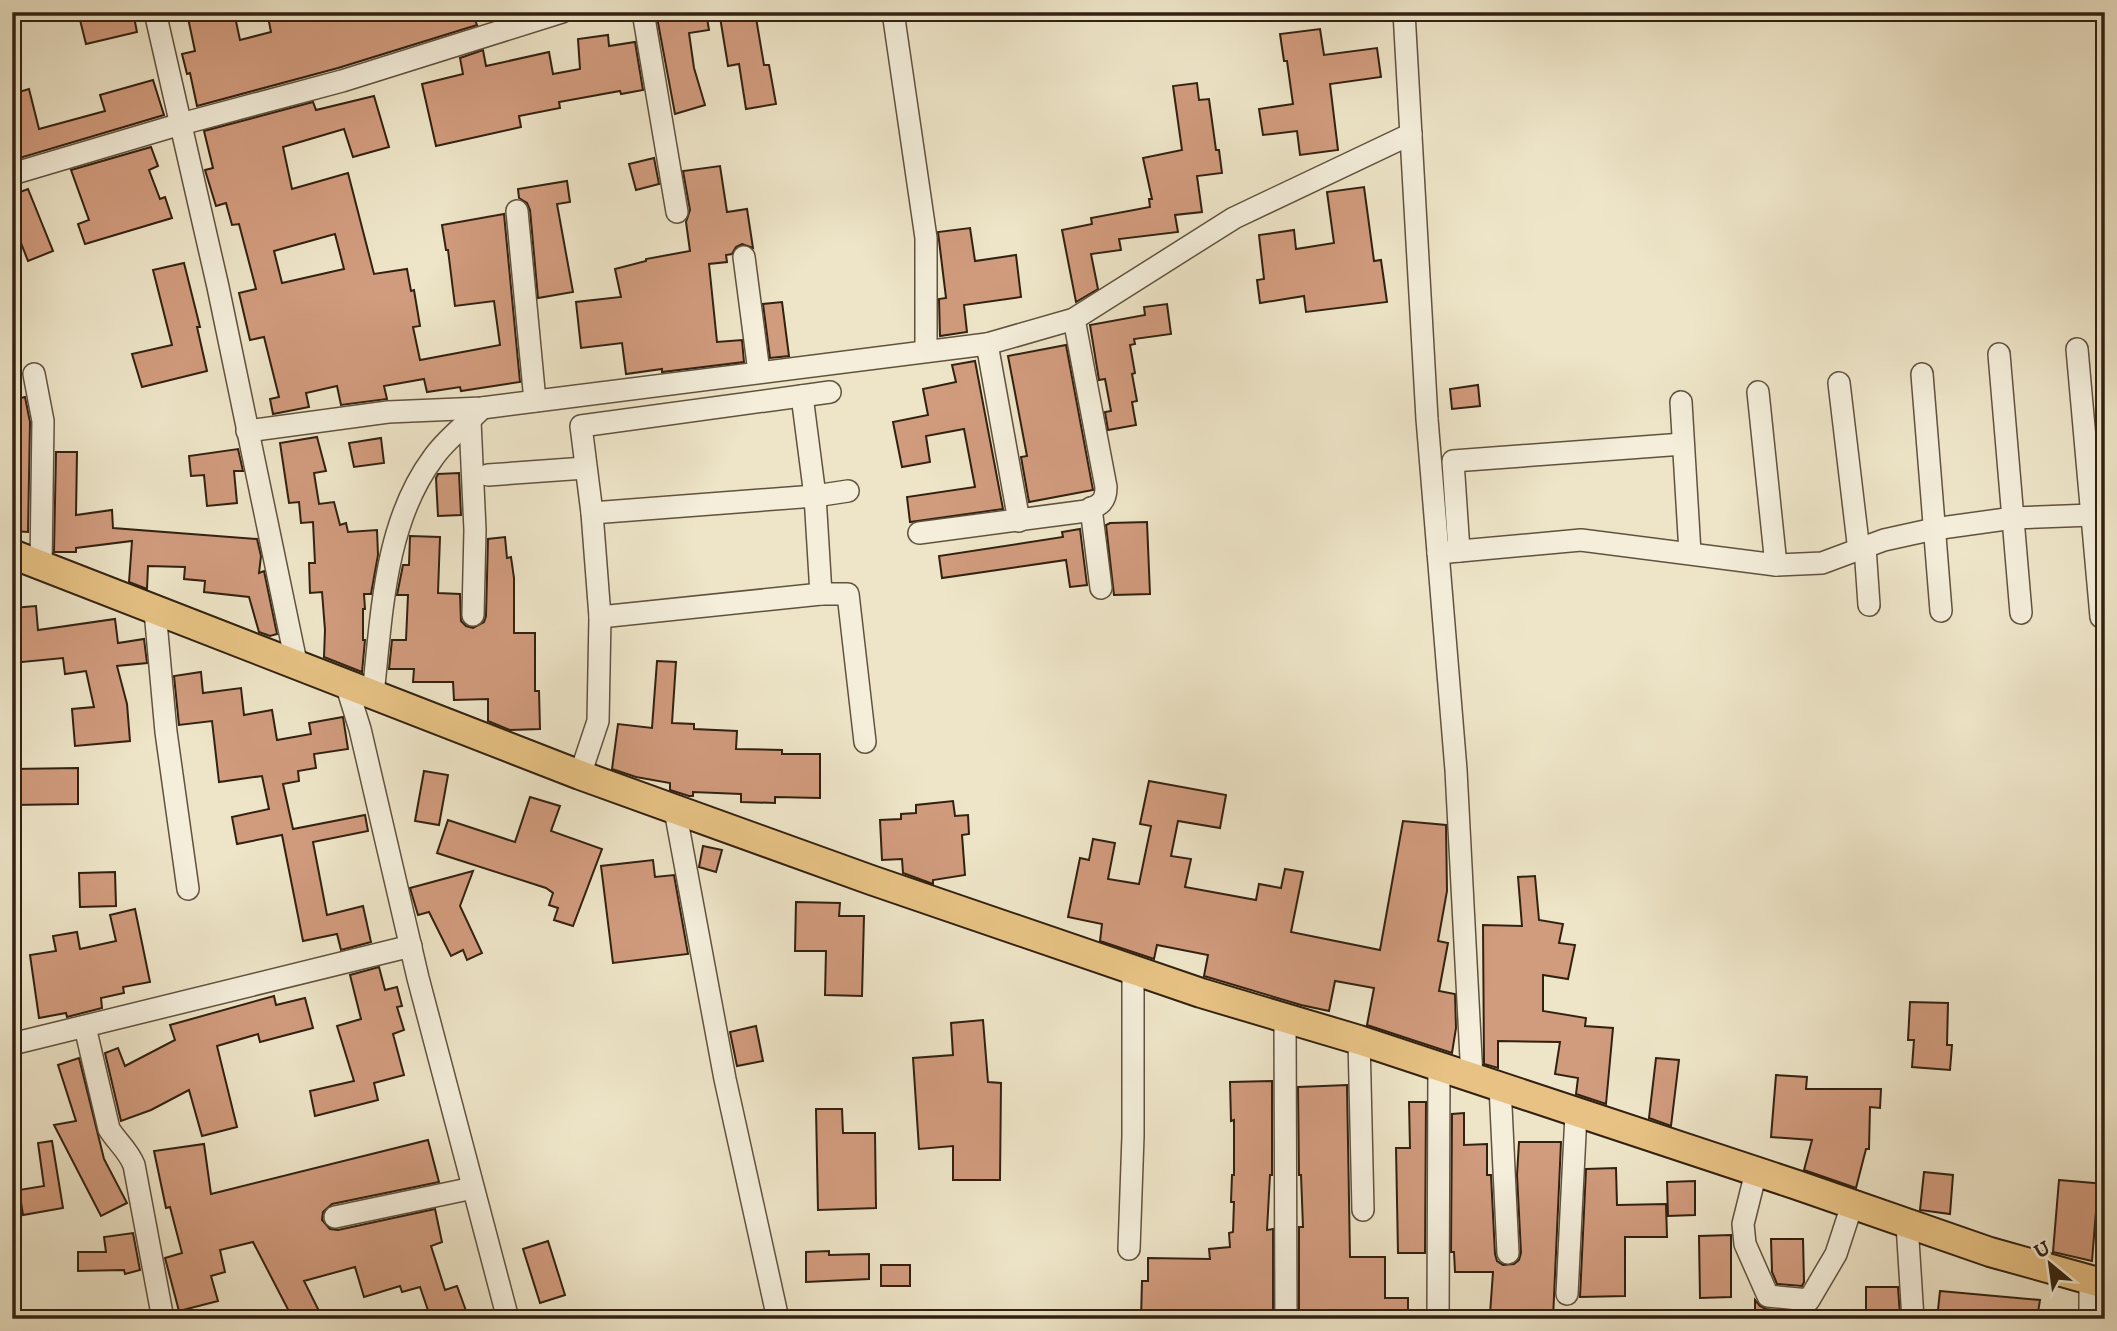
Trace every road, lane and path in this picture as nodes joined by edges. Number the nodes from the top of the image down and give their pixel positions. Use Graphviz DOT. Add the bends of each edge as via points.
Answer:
graph roads {
  1 [pos="155,12"];
  2 [pos="562,12"];
  3 [pos="643,12"];
  4 [pos="893,12"];
  5 [pos="1404,12"];
  6 [pos="181,124"];
  7 [pos="1411,134"];
  8 [pos="12,174"];
  9 [pos="517,211"];
  10 [pos="677,212"];
  11 [pos="744,257"];
  12 [pos="1074,319"];
  13 [pos="986,344"];
  14 [pos="2077,349"];
  15 [pos="926,351"];
  16 [pos="1998,354"];
  17 [pos="759,372"];
  18 [pos="34,374"];
  19 [pos="1922,374"];
  20 [pos="1839,383"];
  21 [pos="830,392"];
  22 [pos="1758,393"];
  23 [pos="802,396"];
  24 [pos="536,401"];
  25 [pos="1681,402"];
  26 [pos="476,415"];
  27 [pos="247,431"];
  28 [pos="1684,444"];
  29 [pos="585,468"];
  30 [pos="488,475"];
  31 [pos="848,491"];
  32 [pos="815,496"];
  33 [pos="1091,508"];
  34 [pos="592,513"];
  35 [pos="2092,514"];
  36 [pos="2013,518"];
  37 [pos="1019,521"];
  38 [pos="1934,529"];
  39 [pos="919,533"];
  40 [pos="2100,546"];
  41 [pos="1862,549"];
  42 [pos="1448,552"];
  43 [pos="1690,553"];
  44 [pos="12,554"];
  45 [pos="1776,565"];
  46 [pos="41,566"];
  47 [pos="1101,588"];
  48 [pos="821,594"];
  49 [pos="1869,605"];
  50 [pos="155,611"];
  51 [pos="1941,611"];
  52 [pos="2021,613"];
  53 [pos="473,615"];
  54 [pos="600,617"];
  55 [pos="2101,617"];
  56 [pos="296,663"];
  57 [pos="346,684"];
  58 [pos="373,694"];
  59 [pos="865,742"];
  60 [pos="580,775"];
  61 [pos="676,810"];
  62 [pos="188,889"];
  63 [pos="411,946"];
  64 [pos="1133,970"];
  65 [pos="1285,1019"];
  66 [pos="85,1027"];
  67 [pos="1359,1040"];
  68 [pos="12,1044"];
  69 [pos="1439,1067"];
  70 [pos="1472,1078"];
  71 [pos="1500,1086"];
  72 [pos="1576,1114"];
  73 [pos="1756,1171"];
  74 [pos="473,1188"];
  75 [pos="1852,1205"];
  76 [pos="1363,1210"];
  77 [pos="335,1217"];
  78 [pos="1908,1224"];
  79 [pos="1129,1249"];
  80 [pos="1508,1253"];
  81 [pos="2097,1282"];
  82 [pos="1567,1294"];
  83 [pos="163,1319"];
  84 [pos="508,1319"];
  85 [pos="778,1319"];
  86 [pos="1286,1319"];
  87 [pos="1438,1319"];
  88 [pos="1913,1319"];
  89 [pos="2090,1319"];
  1 -- 6 [label="street"];
  2 -- 6 [label="street" via="342,81"];
  3 -- 10 [label="street"];
  4 -- 15 [label="street" via="926,238"];
  5 -- 7 [label="street"];
  6 -- 8 [label="street"];
  6 -- 27 [label="street"];
  7 -- 12 [label="street" via="1234,218"];
  7 -- 42 [label="street" via="1427,419"];
  9 -- 24 [label="street"];
  11 -- 17 [label="street"];
  12 -- 13 [label="street"];
  12 -- 33 [label="street" via="1106,487 1104,501"];
  13 -- 15 [label="street"];
  13 -- 37 [label="street"];
  14 -- 35 [label="street"];
  15 -- 17 [label="street"];
  16 -- 36 [label="street"];
  17 -- 24 [label="street"];
  18 -- 46 [label="street" via="43,421"];
  19 -- 38 [label="street"];
  20 -- 41 [label="street"];
  21 -- 23 [label="street"];
  22 -- 45 [label="street"];
  23 -- 29 [label="street" via="581,426"];
  23 -- 32 [label="street"];
  24 -- 26 [label="street"];
  25 -- 28 [label="street"];
  26 -- 27 [label="street" via="388,412"];
  26 -- 53 [label="street"];
  26 -- 58 [label="street" via="434,456 406,508 392,551"];
  27 -- 56 [label="street"];
  28 -- 42 [label="street" via="1453,461"];
  28 -- 43 [label="street"];
  29 -- 30 [label="street"];
  29 -- 34 [label="street"];
  31 -- 32 [label="street"];
  32 -- 34 [label="street"];
  32 -- 48 [label="street"];
  33 -- 37 [label="street"];
  33 -- 47 [label="street"];
  34 -- 54 [label="street"];
  35 -- 36 [label="street"];
  35 -- 40 [label="street"];
  36 -- 38 [label="street"];
  36 -- 52 [label="street"];
  37 -- 39 [label="street"];
  38 -- 41 [label="street"];
  38 -- 51 [label="street"];
  40 -- 55 [label="street"];
  41 -- 45 [label="street" via="1822,563"];
  41 -- 49 [label="street"];
  42 -- 43 [label="street" via="1581,540"];
  42 -- 70 [label="street"];
  43 -- 45 [label="street"];
  44 -- 46 [label="main road"];
  46 -- 50 [label="main road"];
  48 -- 54 [label="street"];
  48 -- 59 [label="street" via="848,594"];
  50 -- 56 [label="main road"];
  50 -- 62 [label="street"];
  54 -- 60 [label="street" via="598,721"];
  56 -- 57 [label="main road"];
  57 -- 58 [label="main road"];
  57 -- 63 [label="street"];
  58 -- 60 [label="main road"];
  60 -- 61 [label="main road"];
  61 -- 64 [label="main road"];
  61 -- 85 [label="street" via="725,1079"];
  63 -- 66 [label="street"];
  63 -- 74 [label="street"];
  64 -- 65 [label="main road"];
  64 -- 79 [label="street"];
  65 -- 67 [label="main road"];
  65 -- 86 [label="street"];
  66 -- 68 [label="street"];
  66 -- 83 [label="street" via="109,1129 130,1153 134,1165"];
  67 -- 69 [label="main road"];
  67 -- 76 [label="street"];
  69 -- 70 [label="main road"];
  69 -- 87 [label="street"];
  70 -- 71 [label="main road"];
  71 -- 72 [label="main road"];
  71 -- 80 [label="street"];
  72 -- 73 [label="main road"];
  72 -- 82 [label="street"];
  73 -- 75 [label="main road"];
  73 -- 75 [label="street" via="1743,1224 1745,1244 1768,1296 1809,1300 1836,1254"];
  74 -- 77 [label="street"];
  74 -- 84 [label="street"];
  75 -- 78 [label="main road"];
  78 -- 81 [label="main road"];
  78 -- 88 [label="street"];
  81 -- 89 [label="street"];
}
